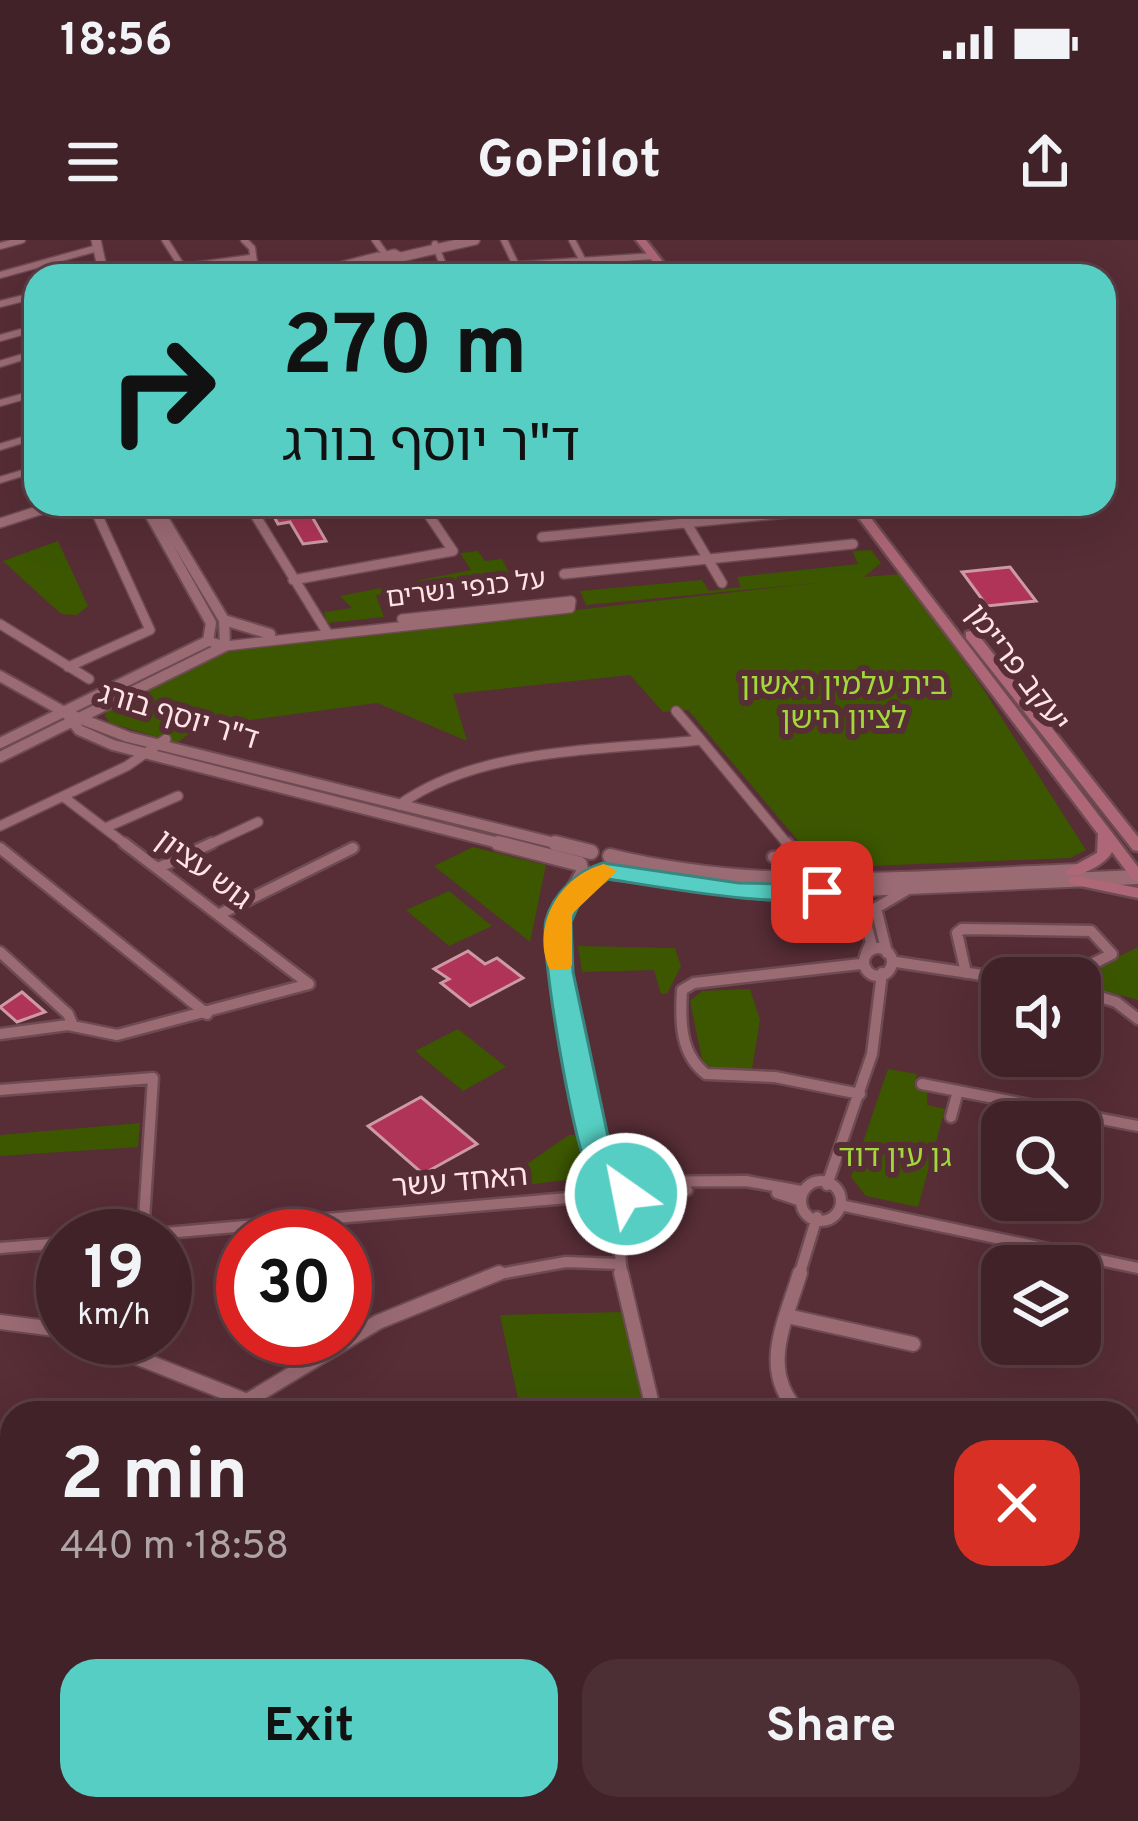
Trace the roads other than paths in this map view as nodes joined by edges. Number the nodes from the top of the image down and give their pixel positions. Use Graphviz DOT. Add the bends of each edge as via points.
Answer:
graph roads {
  1 [pos="22,240"];
  2 [pos="244,240"];
  3 [pos="375,240"];
  4 [pos="454,240"];
  5 [pos="475,240"];
  6 [pos="572,240"];
  7 [pos="641,240"];
  8 [pos="654,240"];
  9 [pos="94,243"];
  10 [pos="0,245"];
  11 [pos="435,245"];
  12 [pos="654,256"];
  13 [pos="250,258"];
  14 [pos="388,258"];
  15 [pos="583,261"];
  16 [pos="30,264"];
  17 [pos="223,264"];
  18 [pos="252,264"];
  19 [pos="361,264"];
  20 [pos="362,264"];
  21 [pos="381,264"];
  22 [pos="392,264"];
  23 [pos="443,264"];
  24 [pos="543,264"];
  25 [pos="660,264"];
  26 [pos="673,264"];
  27 [pos="98,516"];
  28 [pos="152,516"];
  29 [pos="162,516"];
  30 [pos="256,516"];
  31 [pos="429,516"];
  32 [pos="683,516"];
  33 [pos="758,516"];
  34 [pos="863,516"];
  35 [pos="877,516"];
  36 [pos="687,523"];
  37 [pos="542,537"];
  38 [pos="853,544"];
  39 [pos="708,560"];
  40 [pos="564,574"];
  41 [pos="293,580"];
  42 [pos="722,583"];
  43 [pos="224,620"];
  44 [pos="0,625"];
  45 [pos="326,631"];
  46 [pos="270,634"];
  47 [pos="208,640"];
  48 [pos="226,643"];
  49 [pos="68,668"];
  50 [pos="0,676"];
  51 [pos="88,680"];
  52 [pos="102,707"];
  53 [pos="676,711"];
  54 [pos="73,718"];
  55 [pos="105,729"];
  56 [pos="701,740"];
  57 [pos="0,743"];
  58 [pos="121,746"];
  59 [pos="157,746"];
  60 [pos="0,757"];
  61 [pos="128,765"];
  62 [pos="178,796"];
  63 [pos="65,798"];
  64 [pos="399,805"];
  65 [pos="258,821"];
  66 [pos="0,826"];
  67 [pos="105,828"];
  68 [pos="1105,832"];
  69 [pos="1138,847"];
  70 [pos="0,848"];
  71 [pos="353,848"];
  72 [pos="591,852"];
  73 [pos="610,856"];
  74 [pos="773,857"];
  75 [pos="158,868"];
  76 [pos="591,869"];
  77 [pos="1137,873"];
  78 [pos="1074,876"];
  79 [pos="913,890"];
  80 [pos="822,892"];
  81 [pos="1138,893"];
  82 [pos="220,914"];
  83 [pos="0,952"];
  84 [pos="863,958"];
  85 [pos="891,958"];
  86 [pos="1101,960"];
  87 [pos="883,973"];
  88 [pos="966,973"];
  89 [pos="981,975"];
  90 [pos="1101,997"];
  91 [pos="208,1014"];
  92 [pos="1138,1019"];
  93 [pos="73,1026"];
  94 [pos="0,1034"];
  95 [pos="922,1084"];
  96 [pos="0,1090"];
  97 [pos="958,1091"];
  98 [pos="860,1094"];
  99 [pos="951,1117"];
  100 [pos="1138,1126"];
  101 [pos="599,1163"];
  102 [pos="595,1178"];
  103 [pos="614,1180"];
  104 [pos="827,1185"];
  105 [pos="800,1195"];
  106 [pos="579,1197"];
  107 [pos="621,1203"];
  108 [pos="844,1206"];
  109 [pos="145,1209"];
  110 [pos="600,1210"];
  111 [pos="817,1217"];
  112 [pos="192,1231"];
  113 [pos="614,1236"];
  114 [pos="36,1245"];
  115 [pos="0,1248"];
  116 [pos="619,1264"];
  117 [pos="1138,1268"];
  118 [pos="787,1316"];
  119 [pos="0,1322"];
  120 [pos="36,1327"];
  121 [pos="913,1344"];
  122 [pos="150,1365"];
  123 [pos="233,1401"];
  124 [pos="256,1401"];
  125 [pos="651,1401"];
  126 [pos="788,1401"];
  1 -- 10 [label="street"];
  2 -- 13 [label="street"];
  3 -- 14 [label="street"];
  4 -- 11 [label="street"];
  5 -- 11 [label="street"];
  6 -- 15 [label="street"];
  7 -- 12 [label="main road"];
  8 -- 26 [label="main road"];
  9 -- 16 [label="street"];
  11 -- 14 [label="street"];
  11 -- 23 [label="street"];
  12 -- 15 [label="street"];
  12 -- 25 [label="main road"];
  13 -- 17 [label="street"];
  13 -- 18 [label="street"];
  14 -- 19 [label="street"];
  14 -- 20 [label="street"];
  14 -- 22 [label="street"];
  15 -- 24 [label="street"];
  20 -- 21 [label="street"];
  27 -- 49 [label="street" via="150,630"];
  28 -- 47 [label="street" via="211,623"];
  29 -- 43 [label="street"];
  30 -- 41 [label="street"];
  31 -- 41 [label="street" via="453,551"];
  32 -- 36 [label="street"];
  33 -- 36 [label="street"];
  34 -- 68 [label="main road, יעקב פריימן"];
  35 -- 69 [label="main road, יעקב פריימן"];
  36 -- 37 [label="street"];
  36 -- 39 [label="street"];
  38 -- 39 [label="street"];
  39 -- 40 [label="street"];
  39 -- 42 [label="street"];
  41 -- 45 [label="street"];
  43 -- 46 [label="street"];
  43 -- 48 [label="street"];
  44 -- 49 [label="street"];
  45 -- 45 [label="street, על כנפי נשרים" via="573,606 559,600"];
  45 -- 46 [label="street, על כנפי נשרים"];
  45 -- 48 [label="street, על כנפי נשרים"];
  46 -- 48 [label="street, על כנפי נשרים"];
  47 -- 48 [label="street, על כנפי נשרים"];
  47 -- 54 [label="street"];
  48 -- 52 [label="street"];
  49 -- 51 [label="street"];
  50 -- 54 [label="street"];
  52 -- 54 [label="street"];
  52 -- 55 [label="street"];
  53 -- 56 [label="street"];
  54 -- 55 [label="street, ד\"ר יוסף בורג"];
  54 -- 57 [label="street"];
  54 -- 58 [label="street, ד\"ר יוסף בורג"];
  54 -- 60 [label="street"];
  55 -- 59 [label="street, ד\"ר יוסף בורג"];
  56 -- 64 [label="street" via="477,769"];
  56 -- 74 [label="street" via="799,858"];
  58 -- 59 [label="street, ד\"ר יוסף בורג"];
  58 -- 61 [label="street"];
  59 -- 61 [label="street"];
  59 -- 64 [label="street, ד\"ר יוסף בורג"];
  59 -- 76 [label="street, ד\"ר יוסף בורג"];
  61 -- 63 [label="street"];
  62 -- 67 [label="street"];
  63 -- 66 [label="street"];
  63 -- 67 [label="street, גוש עציון"];
  64 -- 72 [label="street, ד\"ר יוסף בורג"];
  65 -- 75 [label="street"];
  67 -- 75 [label="street, גוש עציון"];
  68 -- 77 [label="main road, יעקב פריימן"];
  68 -- 78 [label="main road" via="1104,855"];
  70 -- 91 [label="street"];
  71 -- 82 [label="street"];
  72 -- 73 [label="street, ד\"ר יוסף בורג"];
  72 -- 76 [label="street"];
  73 -- 76 [label="street" via="613,865"];
  73 -- 78 [label="street, ד\"ר יוסף בורג" via="764,879"];
  75 -- 82 [label="street, גוש עציון"];
  76 -- 80 [label="street, ד\"ר יוסף בורג" via="739,891"];
  76 -- 101 [label="street" via="559,914 556,941"];
  77 -- 78 [label="street, ד\"ר יוסף בורג"];
  78 -- 79 [label="street, ד\"ר יוסף בורג"];
  78 -- 81 [label="main road"];
  79 -- 80 [label="street, ד\"ר יוסף בורג"];
  79 -- 85 [label="street" via="876,908"];
  80 -- 84 [label="street" via="860,911 872,941"];
  82 -- 91 [label="street, גוש עציון" via="309,984"];
  83 -- 93 [label="street"];
  84 -- 85 [label="street"];
  84 -- 87 [label="street"];
  84 -- 98 [label="street" via="694,983 682,990 680,1016 688,1055 706,1074 776,1076"];
  85 -- 87 [label="street"];
  85 -- 88 [label="street"];
  86 -- 88 [label="street" via="1112,954 1090,931 962,929"];
  87 -- 98 [label="street"];
  88 -- 89 [label="street"];
  90 -- 92 [label="street"];
  91 -- 93 [label="street" via="117,1035"];
  93 -- 94 [label="street"];
  95 -- 97 [label="street"];
  96 -- 109 [label="street" via="154,1078"];
  97 -- 99 [label="street"];
  97 -- 100 [label="street"];
  98 -- 104 [label="street"];
  101 -- 102 [label="street"];
  101 -- 103 [label="street"];
  102 -- 103 [label="street"];
  102 -- 106 [label="street"];
  103 -- 105 [label="street" via="726,1180"];
  103 -- 107 [label="street"];
  104 -- 105 [label="street"];
  104 -- 108 [label="street"];
  105 -- 107 [label="street" via="744,1186"];
  105 -- 111 [label="street"];
  106 -- 110 [label="street"];
  106 -- 112 [label="street, האחד עשר"];
  107 -- 110 [label="street"];
  107 -- 113 [label="street"];
  108 -- 111 [label="street"];
  108 -- 117 [label="street"];
  110 -- 113 [label="street"];
  111 -- 118 [label="street"];
  113 -- 116 [label="street"];
  114 -- 115 [label="street"];
  116 -- 124 [label="street" via="493,1270 432,1292"];
  116 -- 125 [label="street"];
  118 -- 121 [label="street"];
  118 -- 126 [label="street" via="773,1363"];
  119 -- 120 [label="street"];
  122 -- 123 [label="street"];
}
